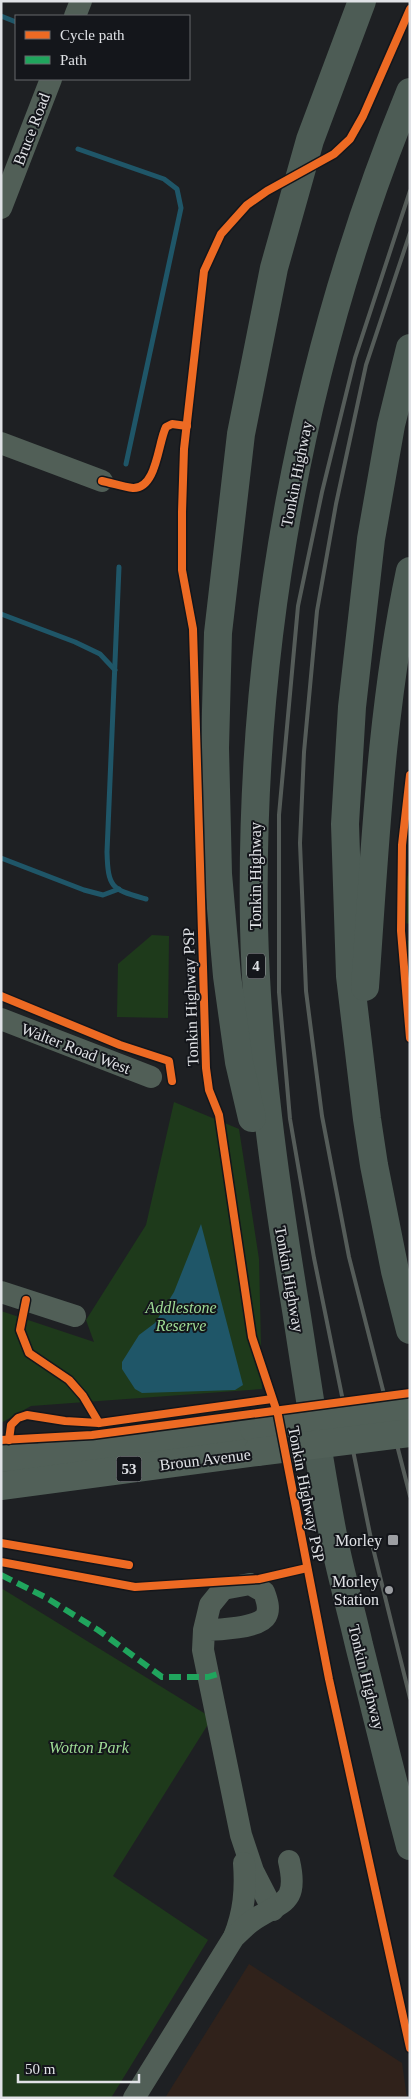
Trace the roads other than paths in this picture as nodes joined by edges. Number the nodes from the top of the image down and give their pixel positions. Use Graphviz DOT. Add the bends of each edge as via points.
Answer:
graph roads {
  1 [pos="81,1"];
  2 [pos="362,1"];
  3 [pos="75,15"];
  4 [pos="51,80"];
  5 [pos="410,92"];
  6 [pos="1,208"];
  7 [pos="410,348"];
  8 [pos="1,443"];
  9 [pos="102,480"];
  10 [pos="410,571"];
  11 [pos="1,1019"];
  12 [pos="360,1056"];
  13 [pos="151,1077"];
  14 [pos="290,1276"];
  15 [pos="1,1292"];
  16 [pos="76,1316"];
  17 [pos="410,1330"];
  18 [pos="410,1410"];
  19 [pos="410,1433"];
  20 [pos="256,1440"];
  21 [pos="1,1458"];
  22 [pos="1,1486"];
  23 [pos="204,1630"];
  24 [pos="241,1835"];
  25 [pos="410,1846"];
  26 [pos="289,1861"];
  27 [pos="273,1910"];
  28 [pos="234,1937"];
  29 [pos="134,2098"];
  1 -- 3 [label="street"];
  2 -- 14 [label="highway" via="310,140 274,268 241,434 218,633 215,748 218,864 227,976 239,1062"];
  4 -- 6 [label="street, Bruce Road"];
  5 -- 14 [label="highway, Tonkin Highway / 4" via="359,231 311,401 287,516 263,690 255,827 256,984 272,1160"];
  7 -- 12 [label="highway" via="380,481 352,708 345,824 350,976"];
  8 -- 9 [label="street"];
  10 -- 12 [label="highway" via="399,623 381,758"];
  11 -- 13 [label="street, Walter Road West"];
  12 -- 17 [label="highway" via="374,1165"];
  14 -- 25 [label="highway, Tonkin Highway / 4" via="334,1542"];
  15 -- 16 [label="street"];
  18 -- 20 [label="main road, Broun Avenue / 53, bridge"];
  19 -- 20 [label="main road, Broun Avenue / 53, bridge"];
  20 -- 21 [label="main road, Broun Avenue / 53"];
  20 -- 22 [label="main road, Broun Avenue / 53"];
  23 -- 24 [label="street" via="203,1650"];
  24 -- 27 [label="street" via="253,1871"];
  24 -- 28 [label="street" via="245,1897 241,1921"];
  26 -- 27 [label="street" via="293,1884 289,1894"];
  27 -- 28 [label="street" via="252,1921"];
  28 -- 29 [label="street"];
}
